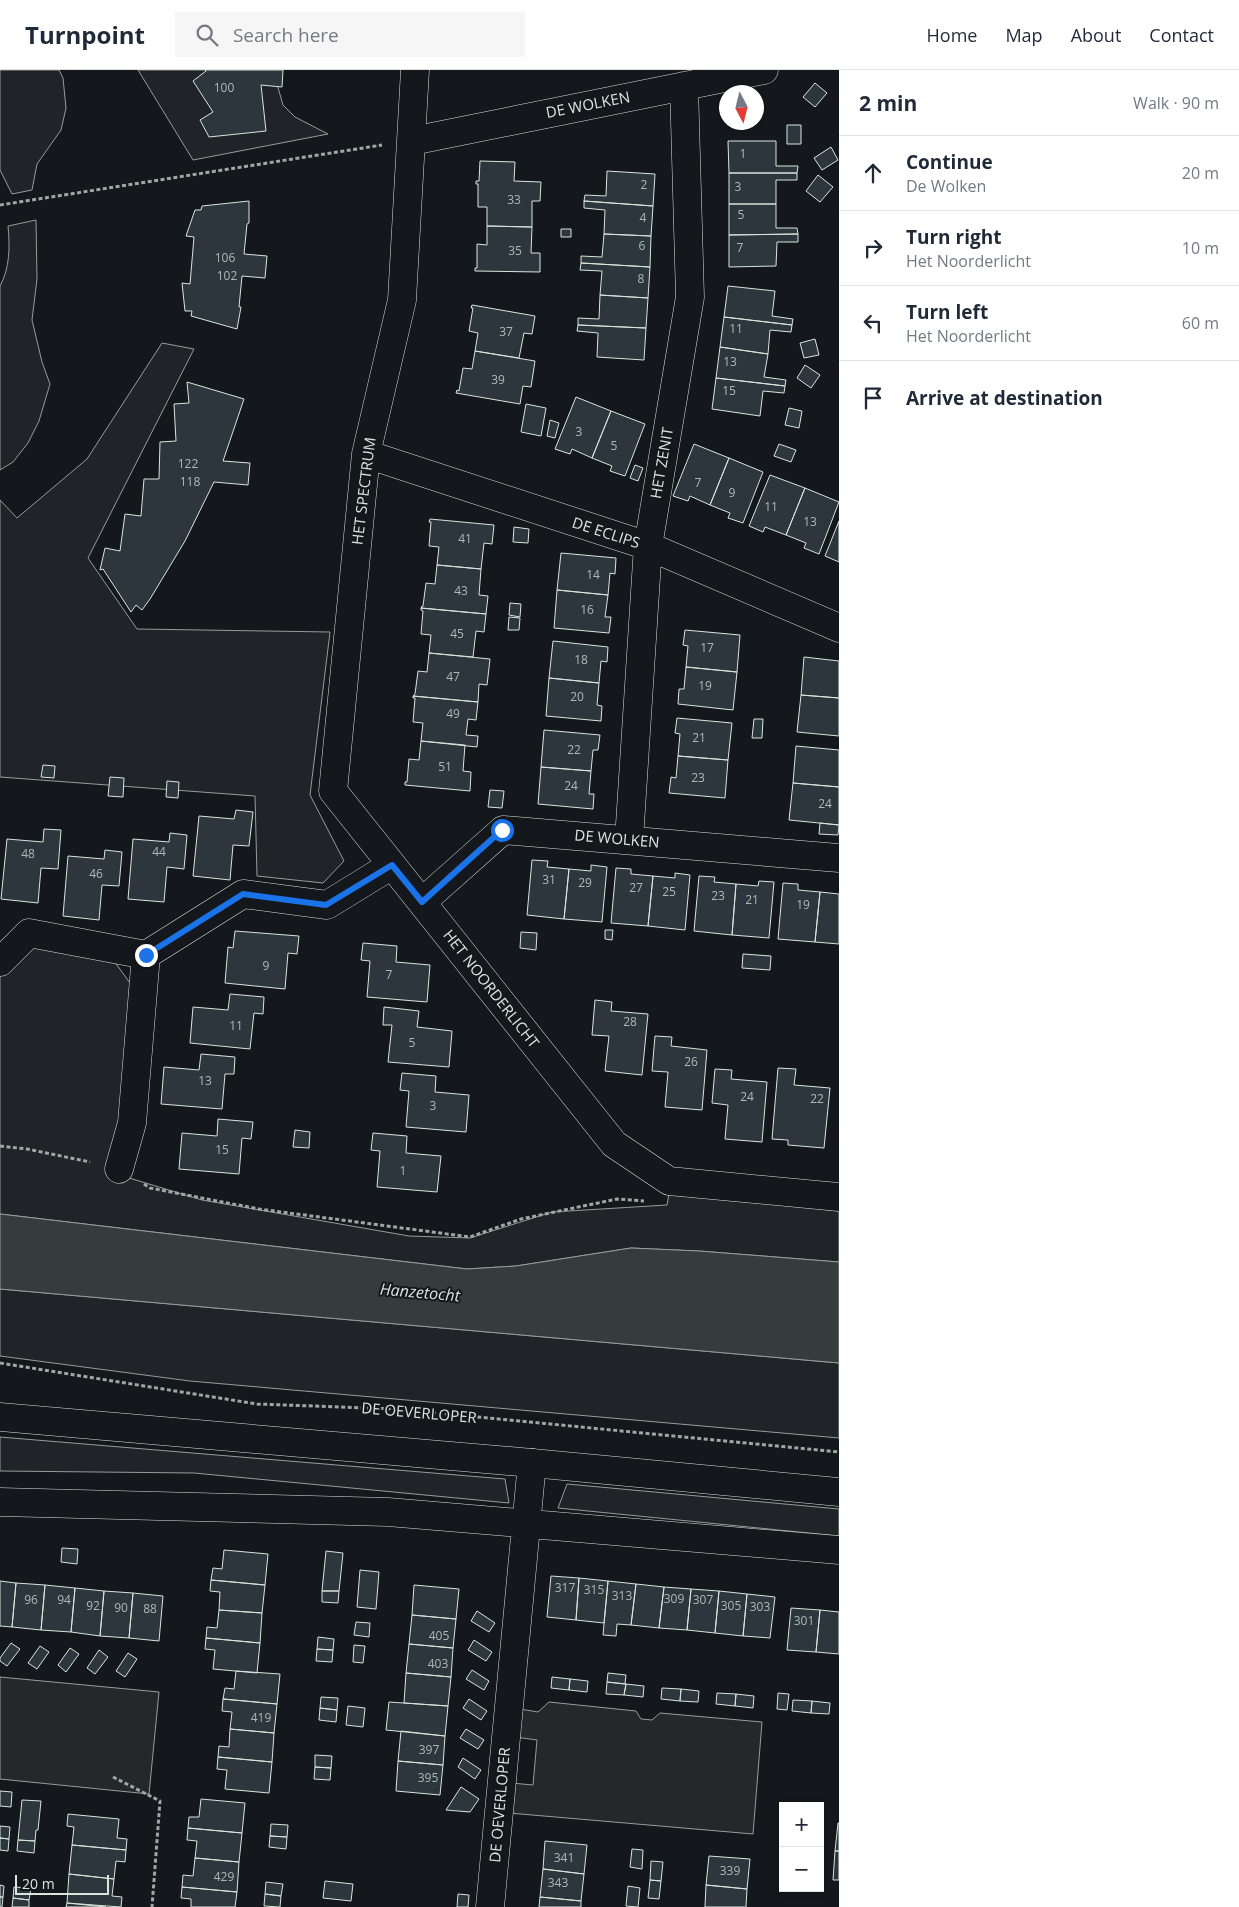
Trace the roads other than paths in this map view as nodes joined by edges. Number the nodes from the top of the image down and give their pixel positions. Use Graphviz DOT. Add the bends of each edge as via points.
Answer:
graph roads {
  1 [pos="415,70"];
  2 [pos="764,70"];
  3 [pos="684,86"];
  4 [pos="412,140"];
  5 [pos="366,454"];
  6 [pos="648,546"];
  7 [pos="839,628"];
  8 [pos="629,840"];
  9 [pos="839,858"];
  10 [pos="392,865"];
  11 [pos="422,902"];
  12 [pos="146,955"];
  13 [pos="0,962"];
  14 [pos="119,1169"];
  15 [pos="839,1197"];
  16 [pos="2,1417"];
  17 [pos="532,1463"];
  18 [pos="839,1492"];
  19 [pos="0,1502"];
  20 [pos="527,1525"];
  21 [pos="839,1550"];
  22 [pos="490,1907"];
  1 -- 4 [label="street, HET SPECTRUM"];
  2 -- 3 [label="street, DE WOLKEN"];
  3 -- 4 [label="street, DE WOLKEN"];
  3 -- 6 [label="street, HET ZENIT" via="690,297"];
  4 -- 5 [label="street, HET SPECTRUM" via="402,300"];
  5 -- 6 [label="street, DE ECLIPS"];
  5 -- 10 [label="street, HET SPECTRUM" via="333,790"];
  6 -- 7 [label="street, DE ECLIPS"];
  6 -- 8 [label="street, HET ZENIT"];
  8 -- 9 [label="street, DE WOLKEN"];
  8 -- 11 [label="street, DE WOLKEN" via="502,830"];
  10 -- 11 [label="street, HET NOORDERLICHT"];
  10 -- 12 [label="street" via="326,905 243,894"];
  11 -- 15 [label="street, HET NOORDERLICHT" via="614,1144 669,1180"];
  12 -- 13 [label="street" via="29,933"];
  12 -- 14 [label="street" via="132,1123"];
  16 -- 17 [label="street"];
  17 -- 18 [label="street"];
  17 -- 20 [label="street, DE OEVERLOPER"];
  19 -- 20 [label="street" via="388,1512"];
  20 -- 21 [label="street"];
  20 -- 22 [label="street, DE OEVERLOPER"];
}
